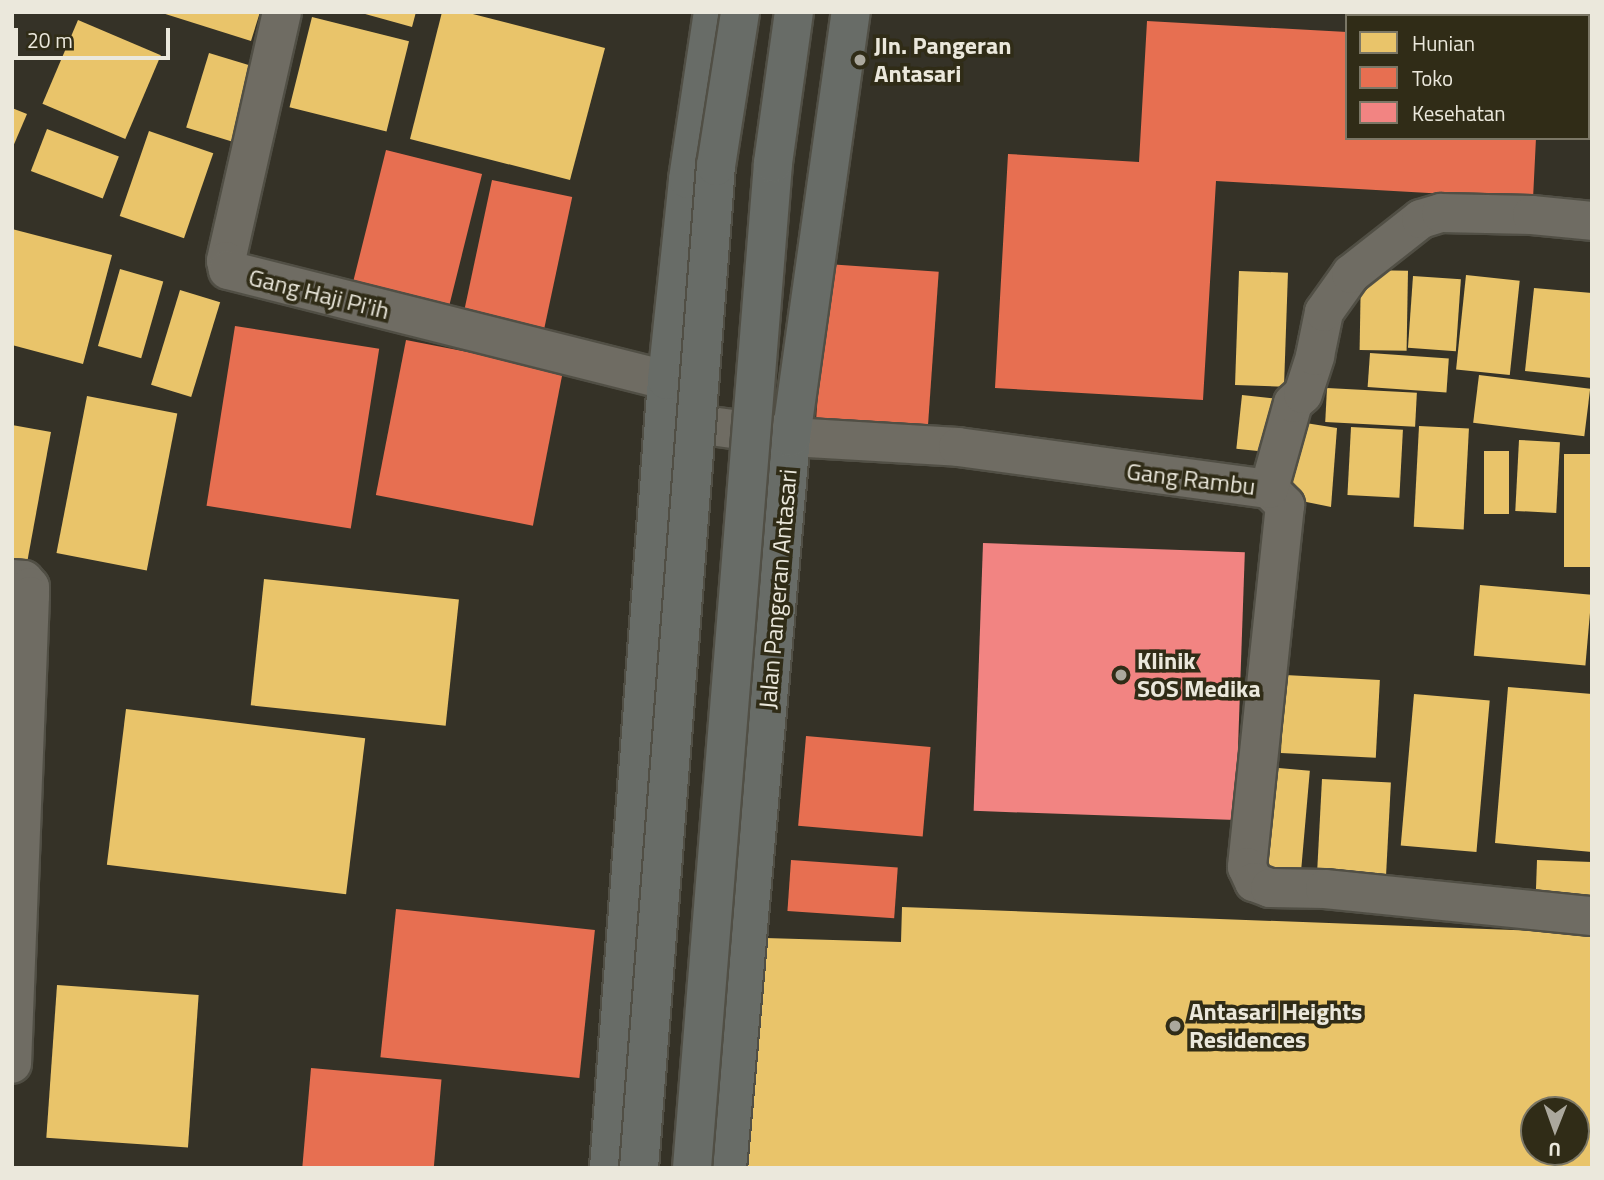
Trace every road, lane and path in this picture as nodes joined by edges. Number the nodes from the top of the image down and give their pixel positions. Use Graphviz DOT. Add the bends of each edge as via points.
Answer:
graph roads {
  1 [pos="282,12"];
  2 [pos="713,12"];
  3 [pos="740,12"];
  4 [pos="794,12"];
  5 [pos="851,12"];
  6 [pos="1592,221"];
  7 [pos="667,380"];
  8 [pos="666,420"];
  9 [pos="791,437"];
  10 [pos="1269,489"];
  11 [pos="12,579"];
  12 [pos="1592,916"];
  13 [pos="12,1064"];
  14 [pos="609,1168"];
  15 [pos="639,1168"];
  16 [pos="692,1168"];
  17 [pos="727,1168"];
  1 -- 7 [label="street, Gang Haji Pi'ih" via="226,261 228,271"];
  2 -- 7 [label="main road" via="688,179"];
  3 -- 15 [label="main road, bridge" via="716,166"];
  4 -- 16 [label="main road, bridge" via="774,163"];
  5 -- 9 [label="main road, Jalan Pangeran Antasari"];
  6 -- 10 [label="street" via="1441,213 1421,219 1351,275 1324,312 1315,356 1303,394 1293,403"];
  7 -- 8 [label="main road"];
  8 -- 9 [label="street, Gang Rambu"];
  8 -- 14 [label="main road"];
  9 -- 10 [label="street, Gang Rambu" via="958,447"];
  9 -- 17 [label="main road, Jalan Pangeran Antasari"];
  10 -- 12 [label="street, Gang Rambu" via="1285,505 1247,867 1254,882 1270,888 1325,889"];
  11 -- 13 [label="street" via="24,580 30,596"];
}
